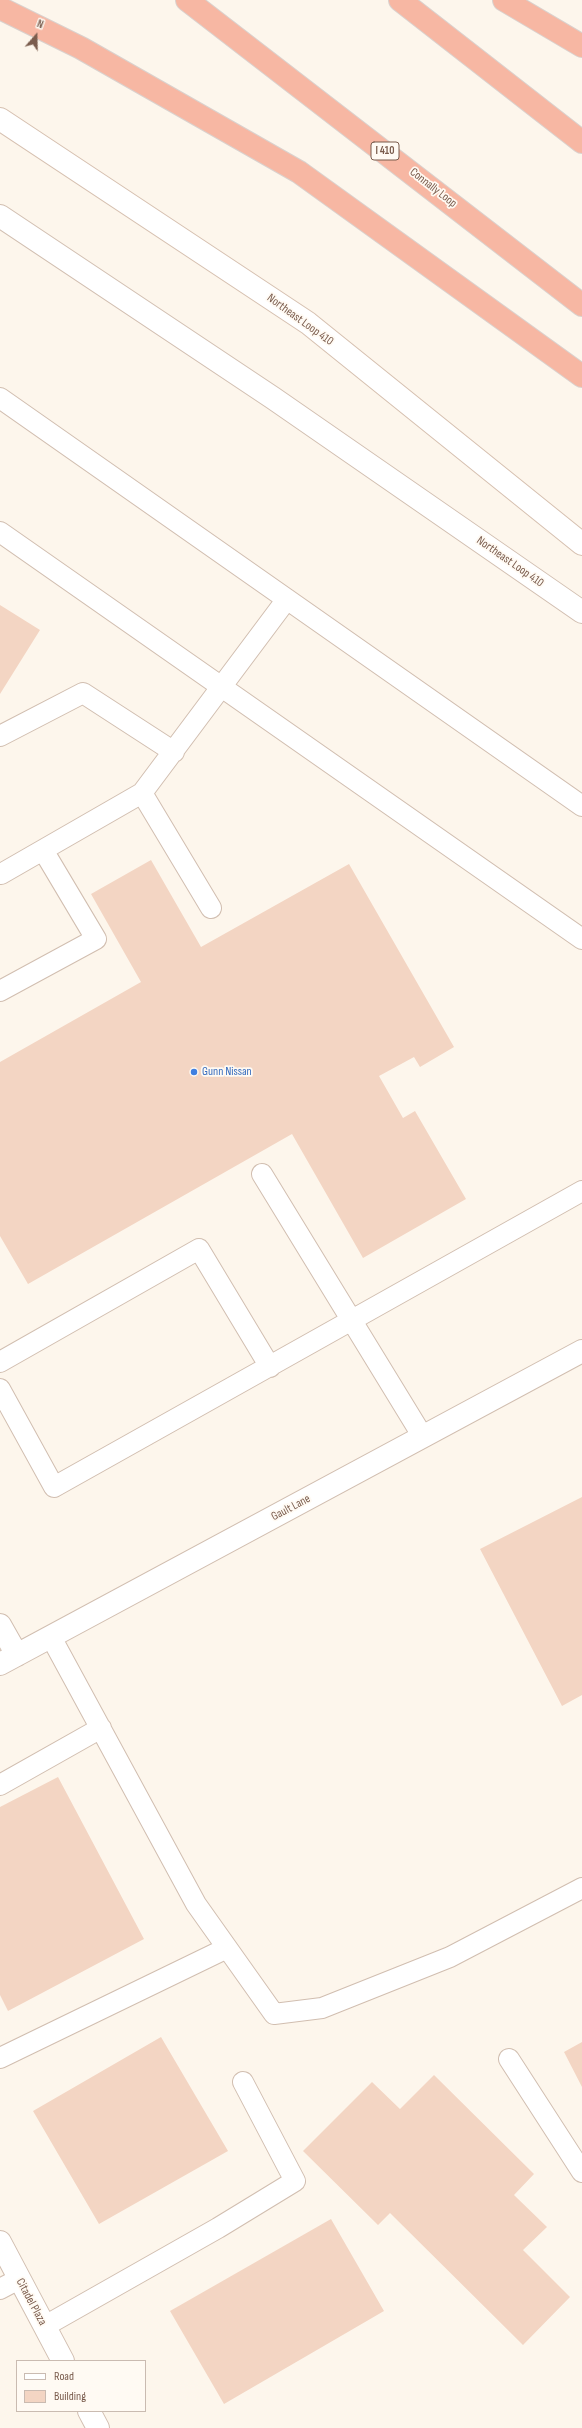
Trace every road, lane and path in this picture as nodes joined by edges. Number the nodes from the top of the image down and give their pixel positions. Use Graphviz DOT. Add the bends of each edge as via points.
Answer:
graph roads {
  1 [pos="187,0"];
  2 [pos="400,0"];
  3 [pos="504,0"];
  4 [pos="0,8"];
  5 [pos="582,46"];
  6 [pos="0,119"];
  7 [pos="582,142"];
  8 [pos="0,216"];
  9 [pos="582,305"];
  10 [pos="582,376"];
  11 [pos="0,398"];
  12 [pos="0,532"];
  13 [pos="582,544"];
  14 [pos="287,599"];
  15 [pos="582,612"];
  16 [pos="223,687"];
  17 [pos="0,736"];
  18 [pos="174,752"];
  19 [pos="142,793"];
  20 [pos="582,806"];
  21 [pos="43,850"];
  22 [pos="0,873"];
  23 [pos="211,908"];
  24 [pos="582,939"];
  25 [pos="0,991"];
  26 [pos="262,1174"];
  27 [pos="582,1191"];
  28 [pos="351,1322"];
  29 [pos="582,1351"];
  30 [pos="0,1362"];
  31 [pos="270,1367"];
  32 [pos="0,1389"];
  33 [pos="423,1437"];
  34 [pos="0,1625"];
  35 [pos="51,1637"];
  36 [pos="9,1659"];
  37 [pos="100,1728"];
  38 [pos="0,1785"];
  39 [pos="582,1888"];
  40 [pos="227,1948"];
  41 [pos="0,2057"];
  42 [pos="509,2059"];
  43 [pos="243,2082"];
  44 [pos="582,2172"];
  45 [pos="0,2242"];
  46 [pos="19,2279"];
  47 [pos="0,2289"];
  48 [pos="45,2326"];
  49 [pos="62,2360"];
  50 [pos="90,2412"];
  51 [pos="98,2428"];
  1 -- 9 [label="highway, Connally Loop / I 410"];
  2 -- 7 [label="highway"];
  3 -- 5 [label="highway"];
  4 -- 10 [label="highway" via="81,48 299,172"];
  6 -- 13 [label="street, Northeast Loop 410" via="308,323"];
  8 -- 15 [label="street, Northeast Loop 410" via="273,398"];
  11 -- 14 [label="lane"];
  12 -- 16 [label="lane"];
  14 -- 16 [label="lane"];
  14 -- 20 [label="lane"];
  16 -- 18 [label="lane"];
  16 -- 24 [label="lane"];
  17 -- 18 [label="lane" via="83,693"];
  18 -- 19 [label="lane"];
  19 -- 21 [label="lane"];
  19 -- 23 [label="lane"];
  21 -- 22 [label="lane"];
  21 -- 25 [label="lane" via="96,939"];
  26 -- 28 [label="lane"];
  27 -- 28 [label="lane"];
  28 -- 31 [label="lane"];
  28 -- 33 [label="lane"];
  29 -- 33 [label="street, Gault Lane"];
  30 -- 31 [label="lane" via="199,1249"];
  31 -- 32 [label="lane" via="54,1487"];
  33 -- 35 [label="street, Gault Lane"];
  34 -- 36 [label="street"];
  35 -- 36 [label="street, Gault Lane"];
  35 -- 37 [label="lane"];
  37 -- 38 [label="lane"];
  37 -- 40 [label="lane" via="196,1904"];
  39 -- 40 [label="lane" via="450,1957 322,2008 274,2014"];
  40 -- 41 [label="lane"];
  42 -- 44 [label="lane"];
  43 -- 48 [label="lane" via="295,2181 218,2228"];
  45 -- 46 [label="street, Citadel Plaza"];
  46 -- 47 [label="lane"];
  46 -- 48 [label="street, Citadel Plaza"];
  48 -- 49 [label="street, Citadel Plaza"];
  50 -- 51 [label="street"];
}
